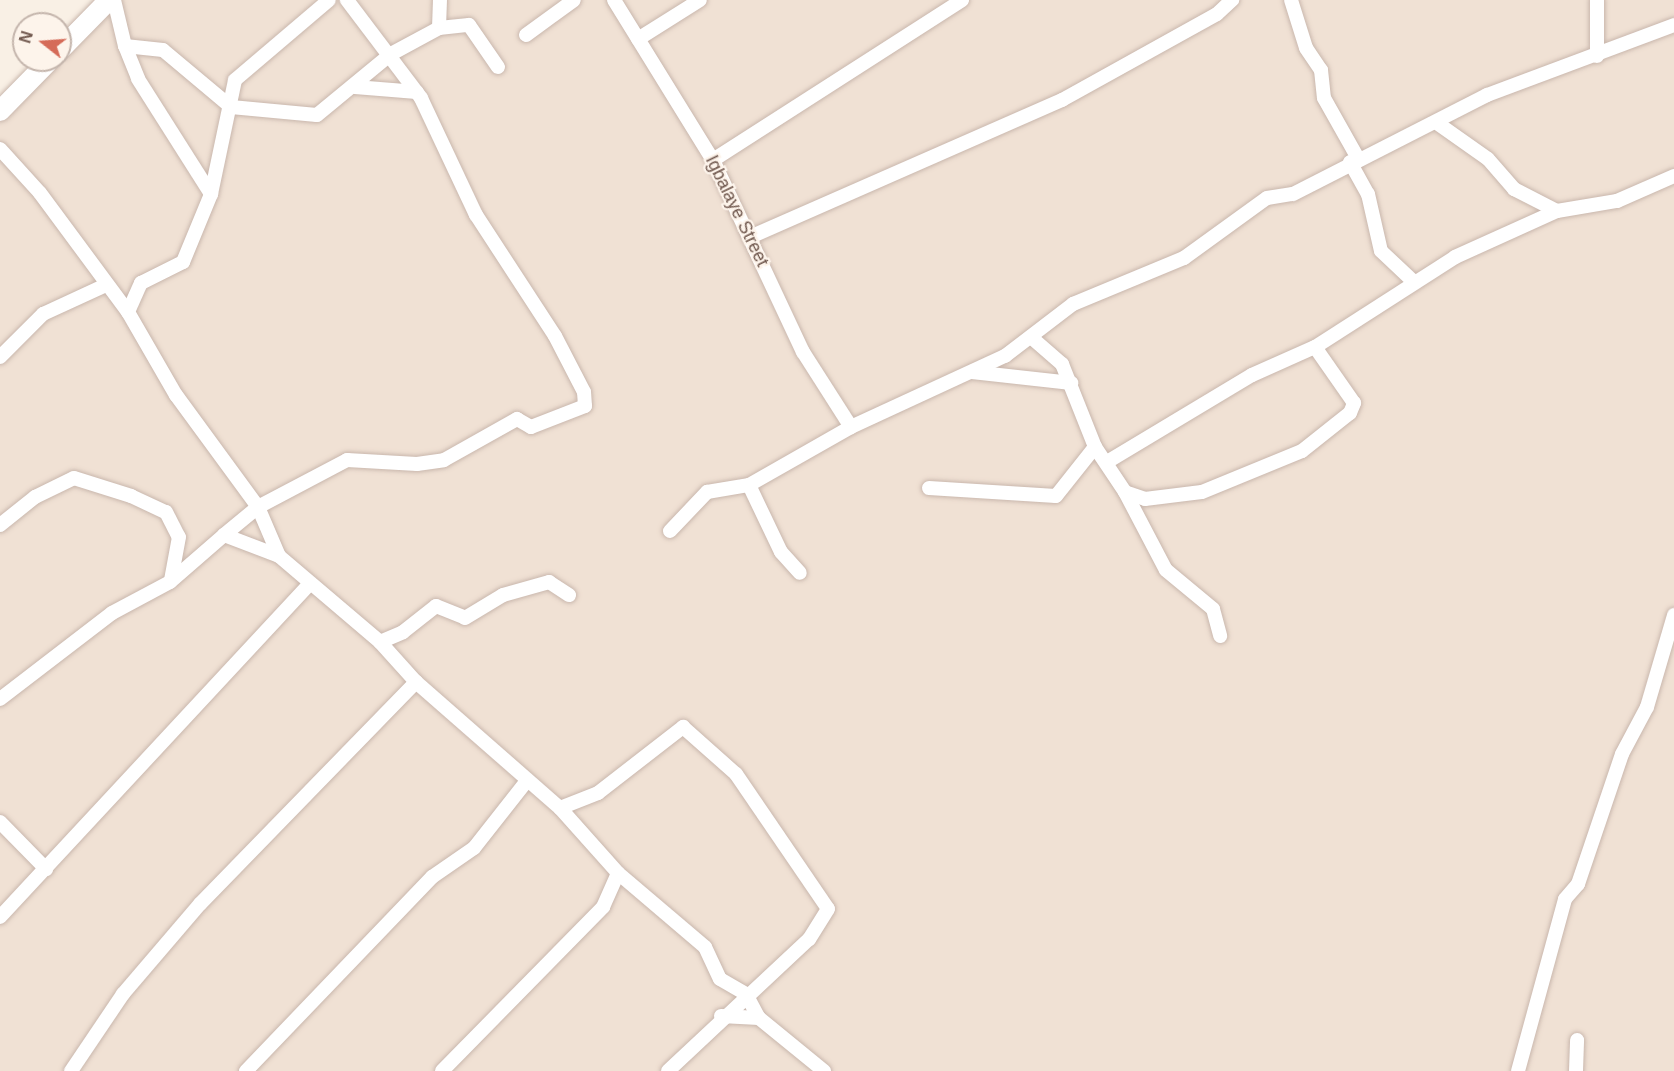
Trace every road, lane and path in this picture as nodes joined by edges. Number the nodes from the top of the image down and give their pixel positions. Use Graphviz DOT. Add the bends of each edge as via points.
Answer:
graph roads {
  1 [pos="109,0"];
  2 [pos="114,0"];
  3 [pos="329,0"];
  4 [pos="347,0"];
  5 [pos="440,0"];
  6 [pos="574,0"];
  7 [pos="614,0"];
  8 [pos="700,0"];
  9 [pos="962,0"];
  10 [pos="1232,0"];
  11 [pos="1291,0"];
  12 [pos="1597,0"];
  13 [pos="1674,25"];
  14 [pos="439,28"];
  15 [pos="526,35"];
  16 [pos="72,38"];
  17 [pos="638,39"];
  18 [pos="125,46"];
  19 [pos="391,54"];
  20 [pos="1597,56"];
  21 [pos="498,68"];
  22 [pos="38,72"];
  23 [pos="356,87"];
  24 [pos="417,92"];
  25 [pos="231,107"];
  26 [pos="0,111"];
  27 [pos="1437,123"];
  28 [pos="0,149"];
  29 [pos="713,160"];
  30 [pos="1355,161"];
  31 [pos="1674,176"];
  32 [pos="212,194"];
  33 [pos="1557,210"];
  34 [pos="750,237"];
  35 [pos="95,271"];
  36 [pos="1414,282"];
  37 [pos="106,285"];
  38 [pos="87,292"];
  39 [pos="128,312"];
  40 [pos="1032,338"];
  41 [pos="1315,347"];
  42 [pos="0,357"];
  43 [pos="970,372"];
  44 [pos="1071,383"];
  45 [pos="851,427"];
  46 [pos="1095,447"];
  47 [pos="1107,462"];
  48 [pos="749,485"];
  49 [pos="929,488"];
  50 [pos="1125,492"];
  51 [pos="258,507"];
  52 [pos="0,525"];
  53 [pos="670,531"];
  54 [pos="224,535"];
  55 [pos="279,556"];
  56 [pos="800,573"];
  57 [pos="170,582"];
  58 [pos="308,585"];
  59 [pos="569,595"];
  60 [pos="1674,615"];
  61 [pos="1220,636"];
  62 [pos="380,642"];
  63 [pos="416,682"];
  64 [pos="0,699"];
  65 [pos="526,782"];
  66 [pos="560,808"];
  67 [pos="0,822"];
  68 [pos="46,869"];
  69 [pos="618,873"];
  70 [pos="0,917"];
  71 [pos="746,994"];
  72 [pos="721,1016"];
  73 [pos="759,1018"];
  74 [pos="1577,1040"];
  75 [pos="71,1071"];
  76 [pos="246,1071"];
  77 [pos="442,1071"];
  78 [pos="668,1071"];
  79 [pos="824,1071"];
  80 [pos="1518,1071"];
  81 [pos="1576,1071"];
  1 -- 16 [label="street"];
  2 -- 18 [label="street"];
  3 -- 25 [label="street" via="235,80"];
  4 -- 19 [label="street"];
  5 -- 14 [label="street"];
  6 -- 15 [label="street"];
  7 -- 17 [label="street, Igbalaye Street"];
  8 -- 17 [label="street"];
  9 -- 29 [label="street"];
  10 -- 34 [label="street" via="1217,14 1062,100"];
  11 -- 30 [label="street" via="1306,48 1321,70 1324,98"];
  12 -- 20 [label="street"];
  13 -- 20 [label="street"];
  14 -- 19 [label="street"];
  14 -- 21 [label="street" via="469,25"];
  17 -- 29 [label="street, Igbalaye Street"];
  18 -- 25 [label="street" via="164,51"];
  18 -- 32 [label="street" via="138,79"];
  19 -- 23 [label="street"];
  19 -- 24 [label="street"];
  20 -- 27 [label="street" via="1487,95"];
  22 -- 26 [label="street"];
  23 -- 24 [label="street"];
  23 -- 25 [label="street" via="317,115"];
  24 -- 51 [label="street" via="477,215 555,336 584,392 585,406 531,427 517,419 444,460 417,464 347,460"];
  25 -- 32 [label="street"];
  27 -- 30 [label="street"];
  27 -- 33 [label="street" via="1488,159 1514,189"];
  28 -- 35 [label="street" via="40,193"];
  29 -- 34 [label="street, Igbalaye Street"];
  30 -- 36 [label="street" via="1368,194 1381,251"];
  30 -- 40 [label="street" via="1293,194 1267,198 1184,258 1073,304"];
  31 -- 33 [label="street" via="1617,201"];
  32 -- 39 [label="street" via="183,262 141,283"];
  33 -- 36 [label="street"];
  34 -- 45 [label="street, Igbalaye Street" via="803,352"];
  35 -- 37 [label="street"];
  35 -- 38 [label="street"];
  36 -- 41 [label="street"];
  37 -- 38 [label="street"];
  37 -- 39 [label="street"];
  38 -- 42 [label="street" via="43,314"];
  39 -- 51 [label="street" via="176,395"];
  40 -- 43 [label="street"];
  40 -- 44 [label="street" via="1062,364"];
  41 -- 47 [label="street" via="1252,375"];
  41 -- 50 [label="street" via="1354,404 1350,413 1310,445 1202,492 1145,499"];
  43 -- 44 [label="street"];
  43 -- 45 [label="street"];
  44 -- 46 [label="street"];
  45 -- 48 [label="street"];
  46 -- 47 [label="street"];
  46 -- 49 [label="street" via="1056,496"];
  47 -- 50 [label="street"];
  48 -- 53 [label="street" via="706,492"];
  48 -- 56 [label="street" via="781,552"];
  50 -- 61 [label="street" via="1166,570 1213,609"];
  51 -- 54 [label="street"];
  51 -- 55 [label="street"];
  52 -- 57 [label="street" via="45,490 74,478 130,496 166,512 179,537"];
  54 -- 55 [label="street"];
  54 -- 57 [label="street"];
  55 -- 58 [label="street"];
  57 -- 64 [label="street" via="112,613"];
  58 -- 62 [label="street"];
  58 -- 68 [label="street" via="72,834"];
  59 -- 62 [label="street" via="549,582 503,595 465,618 436,606 403,632"];
  60 -- 80 [label="street" via="1647,707 1622,754 1578,884 1565,899"];
  62 -- 63 [label="street"];
  63 -- 65 [label="street"];
  63 -- 75 [label="street" via="201,903 123,994"];
  65 -- 66 [label="street"];
  65 -- 76 [label="street" via="474,848 432,877"];
  66 -- 69 [label="street"];
  66 -- 71 [label="street" via="598,793 682,727 736,774 828,909 809,939"];
  67 -- 68 [label="street"];
  68 -- 70 [label="street"];
  69 -- 71 [label="street" via="705,947 720,979"];
  69 -- 77 [label="street" via="603,907"];
  71 -- 72 [label="street"];
  71 -- 73 [label="street"];
  72 -- 73 [label="street"];
  72 -- 78 [label="street"];
  73 -- 79 [label="street"];
  74 -- 81 [label="street"];
}
